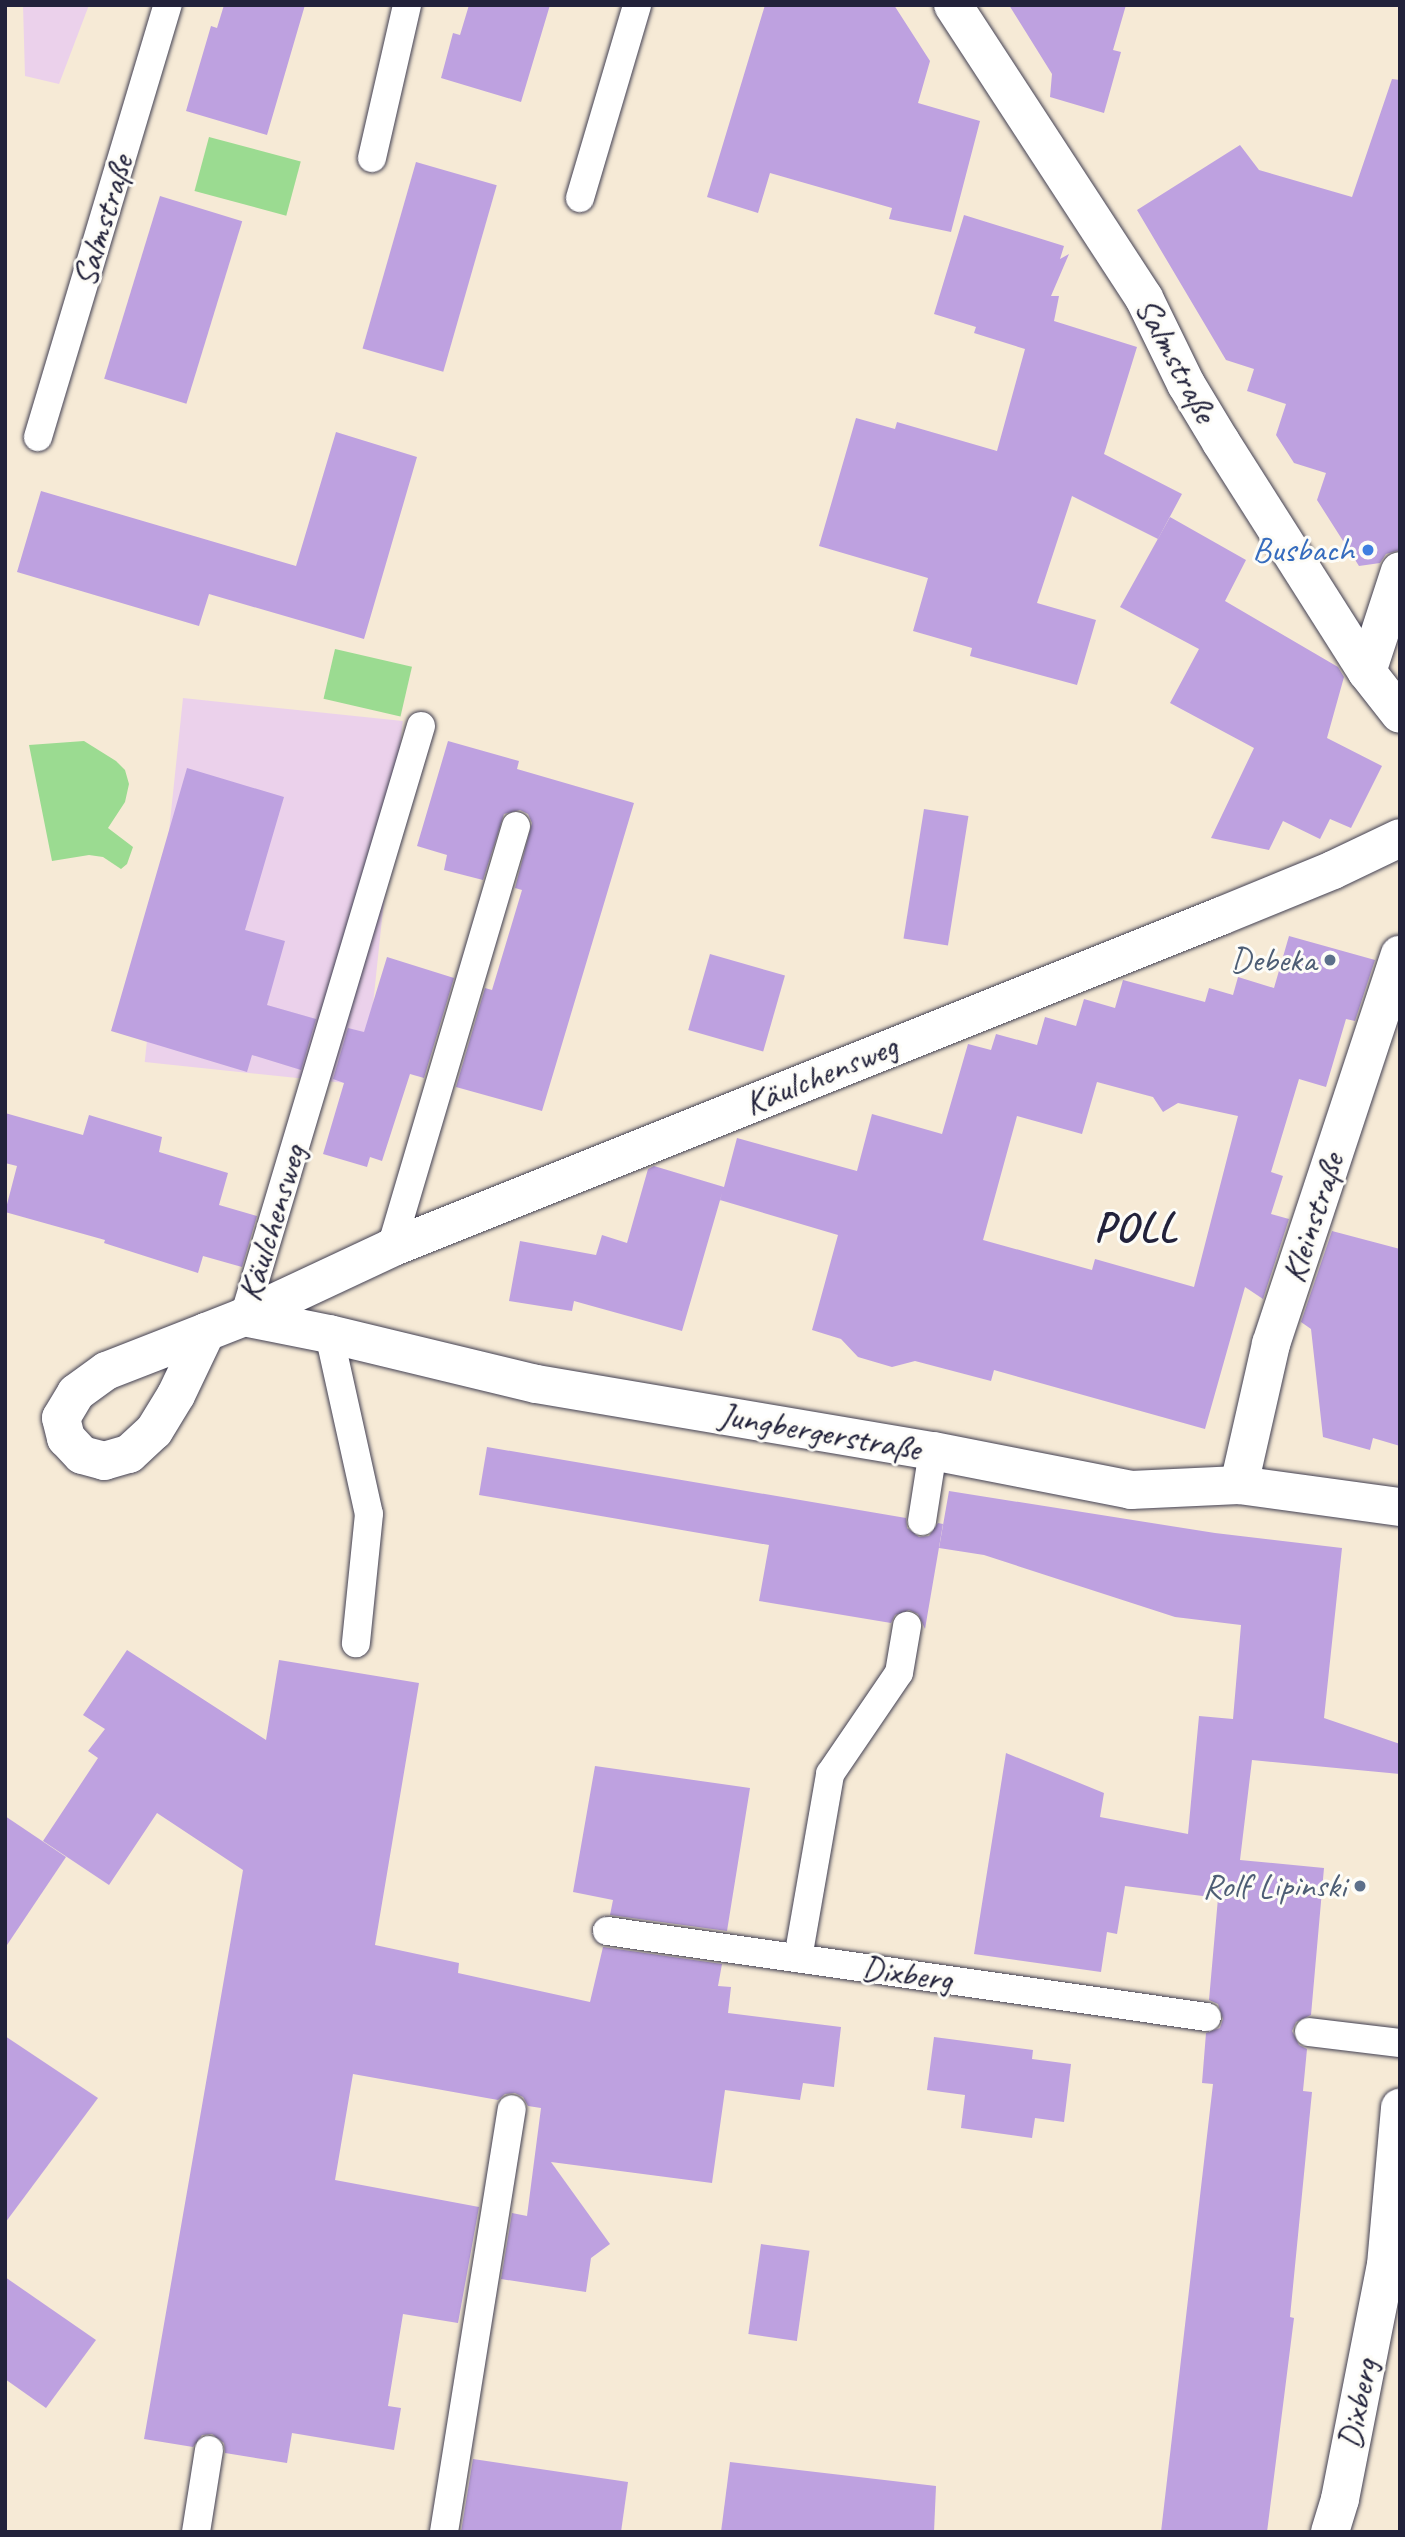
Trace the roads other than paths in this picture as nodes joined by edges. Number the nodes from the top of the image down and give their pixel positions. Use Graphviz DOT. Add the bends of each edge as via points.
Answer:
graph roads {
  1 [pos="168,5"];
  2 [pos="407,5"];
  3 [pos="637,5"];
  4 [pos="953,5"];
  5 [pos="372,158"];
  6 [pos="580,198"];
  7 [pos="38,437"];
  8 [pos="1400,570"];
  9 [pos="1367,672"];
  10 [pos="1400,714"];
  11 [pos="421,726"];
  12 [pos="516,826"];
  13 [pos="1400,838"];
  14 [pos="1400,955"];
  15 [pos="391,1248"];
  16 [pos="244,1317"];
  17 [pos="205,1332"];
  18 [pos="329,1334"];
  19 [pos="933,1451"];
  20 [pos="1239,1485"];
  21 [pos="1400,1507"];
  22 [pos="922,1521"];
  23 [pos="907,1626"];
  24 [pos="356,1643"];
  25 [pos="607,1931"];
  26 [pos="798,1958"];
  27 [pos="1208,2018"];
  28 [pos="1309,2032"];
  29 [pos="1400,2043"];
  30 [pos="1400,2108"];
  31 [pos="512,2109"];
  32 [pos="209,2450"];
  33 [pos="196,2532"];
  34 [pos="444,2532"];
  35 [pos="1330,2532"];
  1 -- 7 [label="lane, Salmstraße"];
  2 -- 5 [label="lane"];
  3 -- 6 [label="lane"];
  4 -- 9 [label="street, Salmstraße" via="1144,298 1200,408"];
  8 -- 9 [label="street"];
  9 -- 10 [label="street, Salmstraße"];
  11 -- 16 [label="lane, Käulchensweg"];
  12 -- 15 [label="lane"];
  13 -- 15 [label="street, Käulchensweg" via="1221,916"];
  14 -- 20 [label="street, Kleinstraße" via="1271,1344"];
  15 -- 16 [label="street, Käulchensweg"];
  16 -- 17 [label="street, Käulchensweg"];
  16 -- 18 [label="street, Jungbergerstraße"];
  18 -- 19 [label="street, Jungbergerstraße" via="536,1384"];
  18 -- 24 [label="lane" via="369,1514"];
  19 -- 20 [label="street, Jungbergerstraße" via="1131,1490"];
  19 -- 22 [label="lane"];
  20 -- 21 [label="street, Jungbergerstraße"];
  23 -- 26 [label="lane" via="899,1673 830,1774"];
  25 -- 26 [label="lane, Dixberg"];
  26 -- 27 [label="lane, Dixberg"];
  28 -- 29 [label="lane"];
  30 -- 35 [label="street, Dixberg" via="1386,2265"];
  31 -- 34 [label="lane"];
  32 -- 33 [label="lane"];
}
